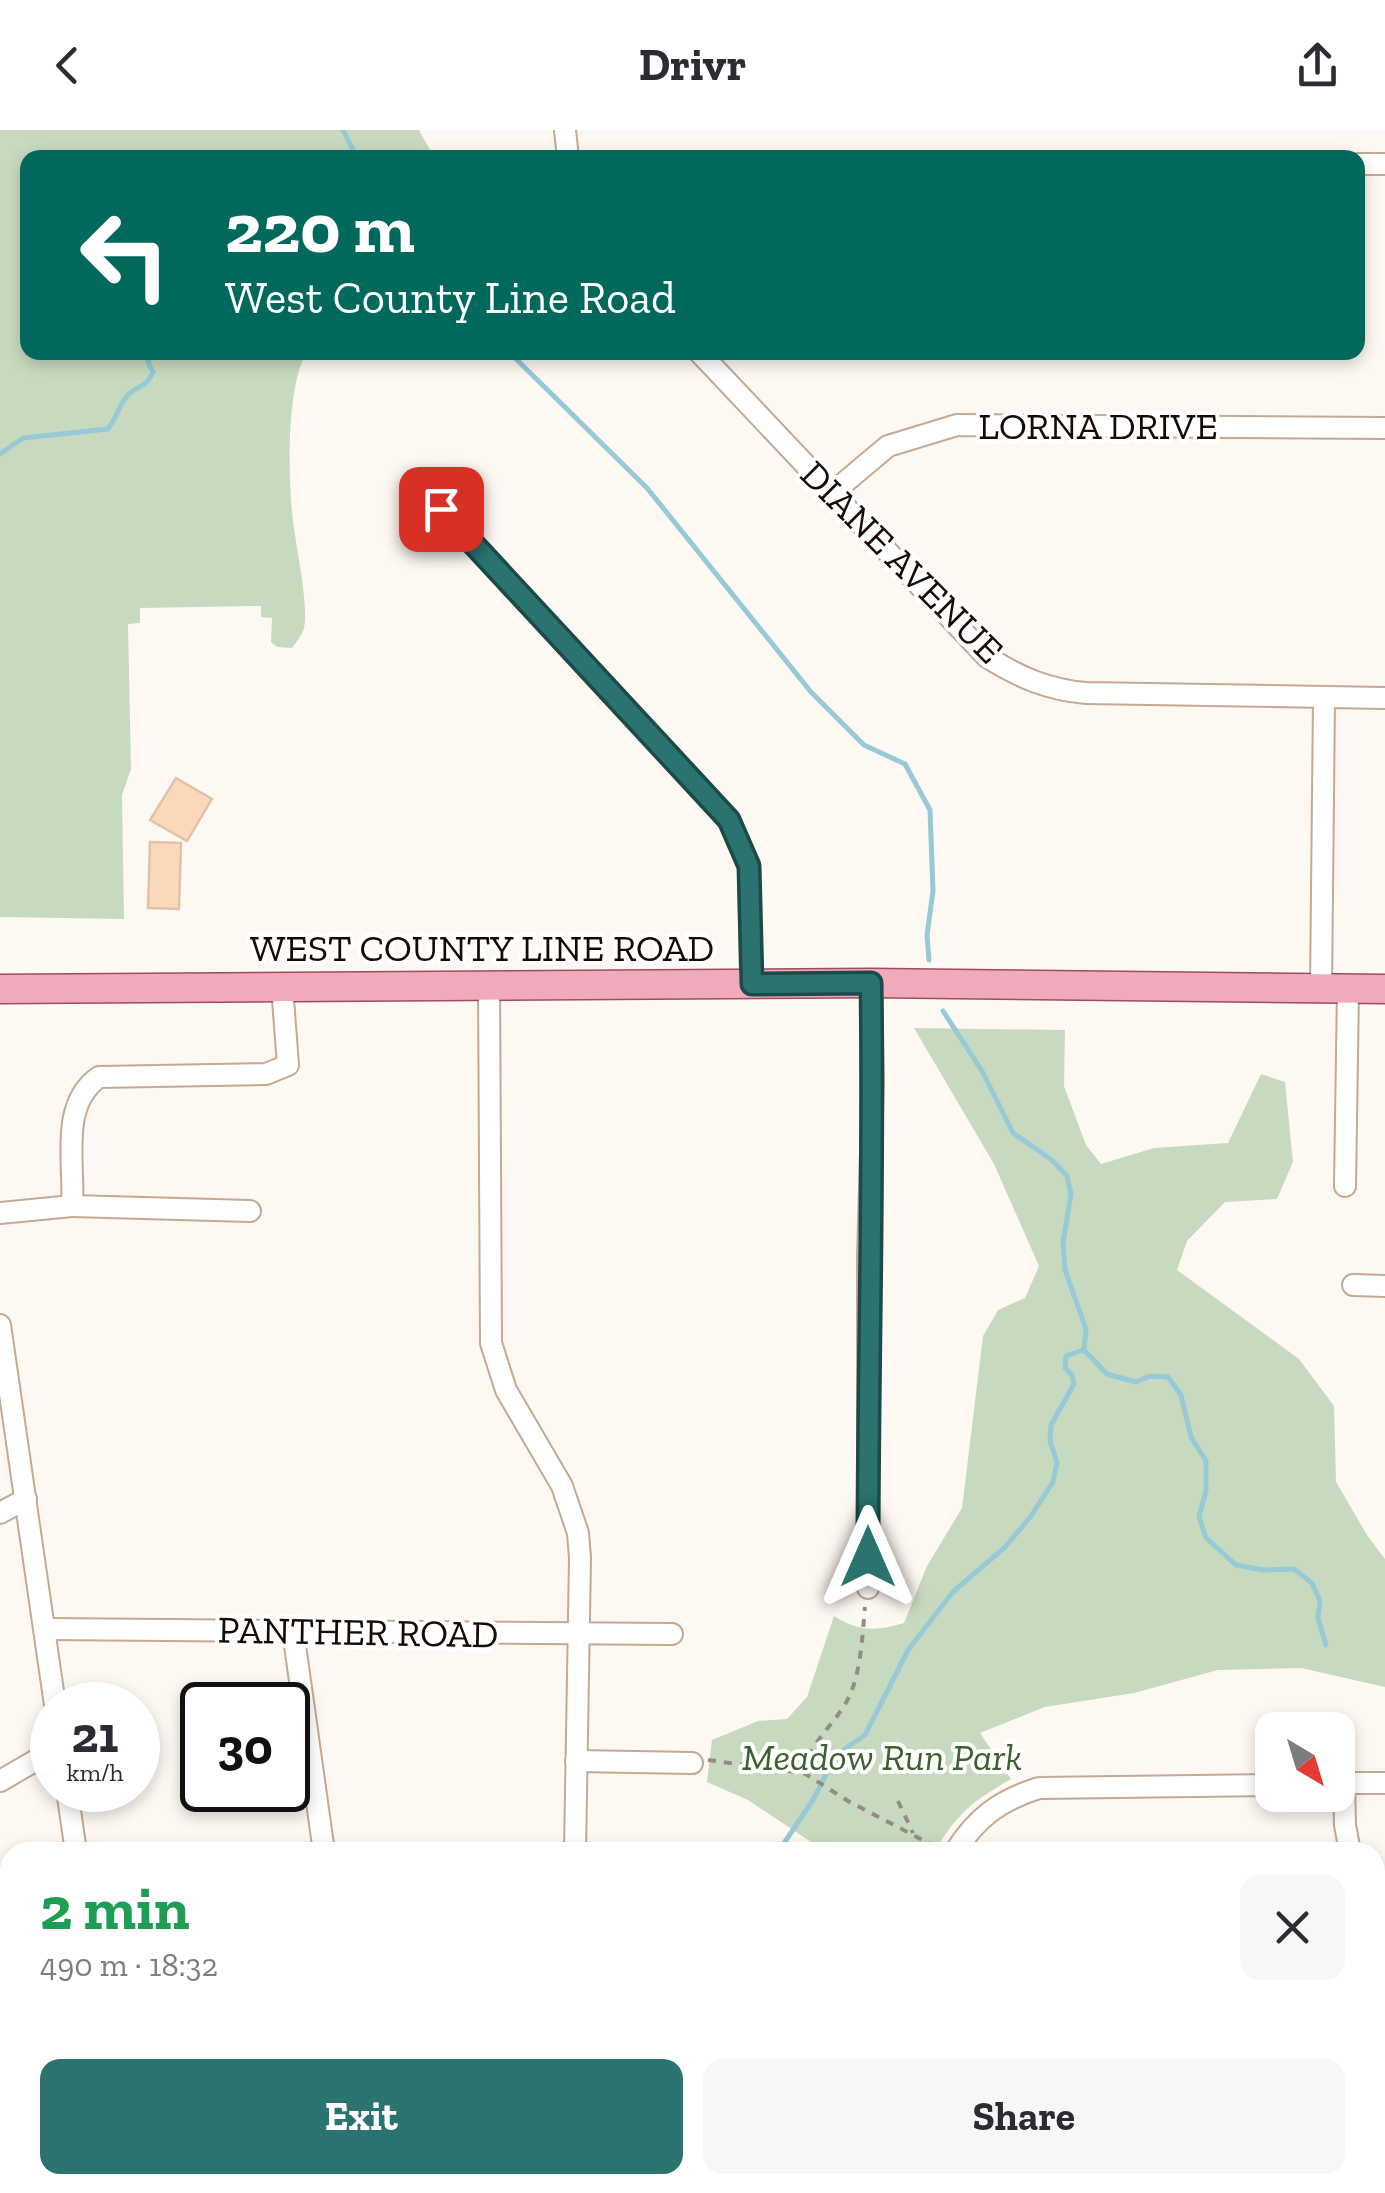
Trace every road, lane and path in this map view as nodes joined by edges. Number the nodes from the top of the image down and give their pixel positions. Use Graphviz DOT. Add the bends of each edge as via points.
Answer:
graph roads {
  1 [pos="706,360"];
  2 [pos="1385,428"];
  3 [pos="832,493"];
  4 [pos="441,509"];
  5 [pos="1385,698"];
  6 [pos="1324,699"];
  7 [pos="871,983"];
  8 [pos="488,984"];
  9 [pos="752,984"];
  10 [pos="282,986"];
  11 [pos="0,989"];
  12 [pos="1334,989"];
  13 [pos="1385,989"];
  14 [pos="1344,1186"];
  15 [pos="72,1206"];
  16 [pos="250,1211"];
  17 [pos="0,1214"];
  18 [pos="1352,1286"];
  19 [pos="1385,1286"];
  20 [pos="0,1325"];
  21 [pos="26,1498"];
  22 [pos="0,1514"];
  23 [pos="868,1588"];
  24 [pos="45,1629"];
  25 [pos="293,1631"];
  26 [pos="579,1634"];
  27 [pos="672,1634"];
  28 [pos="52,1682"];
  29 [pos="576,1761"];
  30 [pos="692,1763"];
  31 [pos="30,1764"];
  32 [pos="804,1773"];
  33 [pos="0,1781"];
  34 [pos="1355,1783"];
  35 [pos="1385,1783"];
  36 [pos="1255,1785"];
  37 [pos="898,1801"];
  38 [pos="70,1812"];
  39 [pos="1344,1812"];
  40 [pos="914,1835"];
  41 [pos="75,1842"];
  42 [pos="323,1842"];
  43 [pos="575,1842"];
  44 [pos="927,1842"];
  45 [pos="961,1842"];
  46 [pos="1348,1842"];
  1 -- 3 [label="street, DIANE AVENUE"];
  2 -- 3 [label="street, LORNA DRIVE" via="957,425 888,446"];
  3 -- 6 [label="street, DIANE AVENUE" via="986,657 1037,684 1086,693"];
  4 -- 9 [label="street" via="729,820 749,866"];
  5 -- 6 [label="street, DIANE AVENUE"];
  6 -- 12 [label="street"];
  7 -- 9 [label="main road, WEST COUNTY LINE ROAD"];
  7 -- 12 [label="main road, WEST COUNTY LINE ROAD"];
  7 -- 23 [label="street"];
  8 -- 9 [label="main road, WEST COUNTY LINE ROAD"];
  8 -- 10 [label="main road, WEST COUNTY LINE ROAD"];
  8 -- 26 [label="street" via="492,1343 506,1390 572,1509 580,1558"];
  10 -- 11 [label="main road, WEST COUNTY LINE ROAD"];
  10 -- 15 [label="street" via="288,1065 266,1074 99,1078 84,1088 71,1132"];
  12 -- 13 [label="main road, WEST COUNTY LINE ROAD"];
  12 -- 14 [label="street"];
  15 -- 16 [label="street"];
  15 -- 17 [label="street"];
  18 -- 19 [label="street"];
  20 -- 21 [label="street"];
  21 -- 22 [label="street"];
  21 -- 24 [label="street"];
  23 -- 32 [label="path" via="846,1704 814,1743"];
  24 -- 25 [label="street, PANTHER ROAD"];
  24 -- 28 [label="street"];
  25 -- 26 [label="street, PANTHER ROAD"];
  25 -- 42 [label="street"];
  26 -- 27 [label="street, PANTHER ROAD"];
  26 -- 29 [label="street"];
  29 -- 30 [label="street"];
  29 -- 43 [label="street"];
  30 -- 32 [label="path"];
  31 -- 33 [label="street"];
  32 -- 40 [label="path"];
  34 -- 35 [label="street"];
  36 -- 45 [label="street" via="1039,1788 992,1808"];
  37 -- 40 [label="path"];
  38 -- 41 [label="street"];
  39 -- 46 [label="street"];
  40 -- 44 [label="path"];
}
